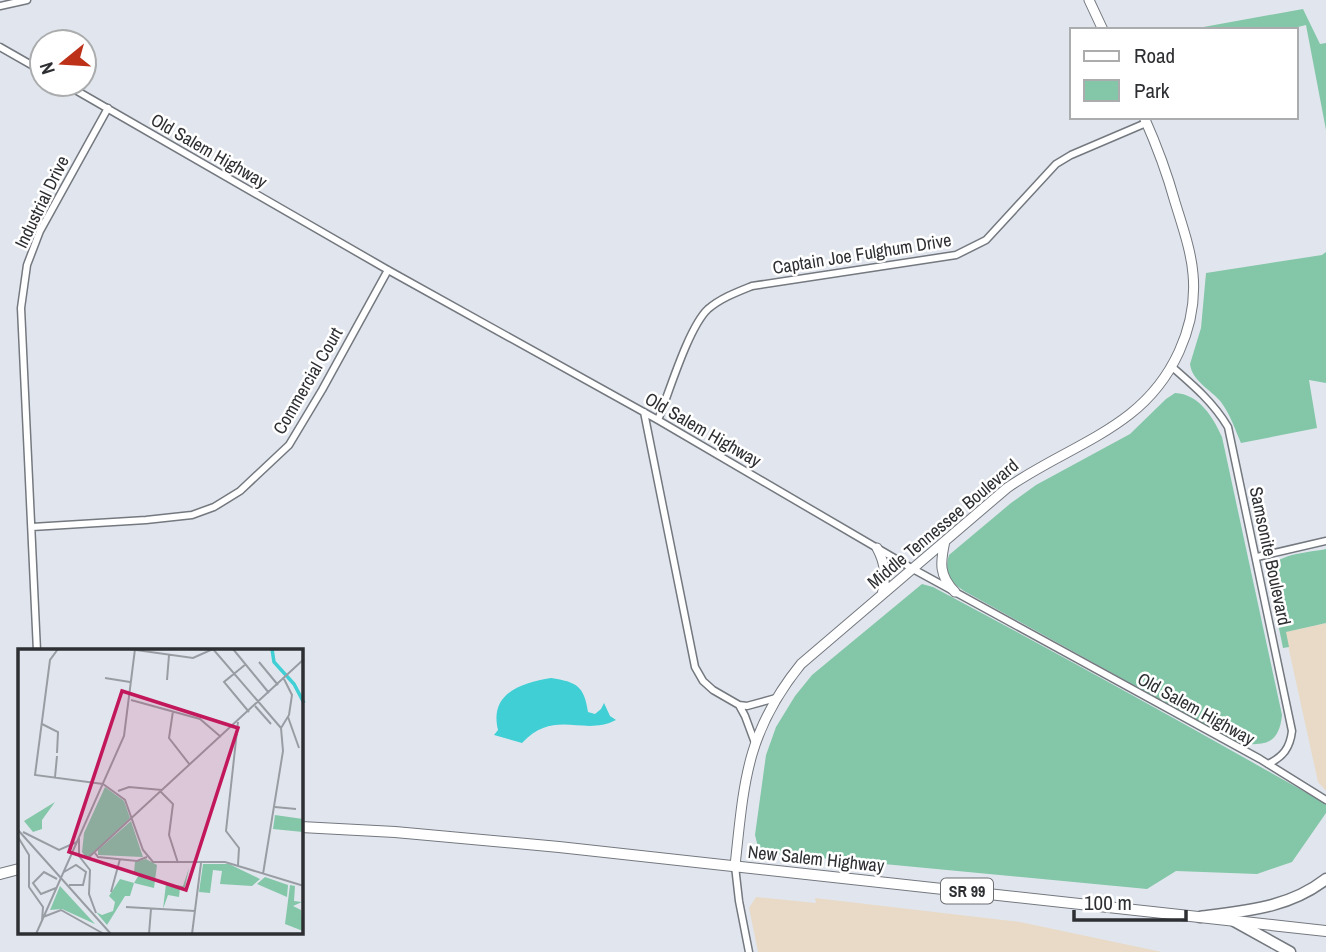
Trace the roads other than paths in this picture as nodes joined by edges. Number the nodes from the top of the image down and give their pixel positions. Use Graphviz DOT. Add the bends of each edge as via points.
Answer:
graph roads {
  1 [pos="27,0"];
  2 [pos="1089,0"];
  3 [pos="0,6"];
  4 [pos="1102,28"];
  5 [pos="0,47"];
  6 [pos="28,63"];
  7 [pos="90,98"];
  8 [pos="108,108"];
  9 [pos="1145,120"];
  10 [pos="388,270"];
  11 [pos="1171,366"];
  12 [pos="644,412"];
  13 [pos="658,420"];
  14 [pos="32,527"];
  15 [pos="945,541"];
  16 [pos="1326,541"];
  17 [pos="877,548"];
  18 [pos="1257,557"];
  19 [pos="913,569"];
  20 [pos="956,592"];
  21 [pos="883,595"];
  22 [pos="37,649"];
  23 [pos="776,698"];
  24 [pos="739,705"];
  25 [pos="755,743"];
  26 [pos="1268,764"];
  27 [pos="1326,800"];
  28 [pos="303,827"];
  29 [pos="735,866"];
  30 [pos="18,869"];
  31 [pos="0,874"];
  32 [pos="1326,879"];
  33 [pos="1200,917"];
  34 [pos="1234,921"];
  35 [pos="1326,931"];
  36 [pos="749,952"];
  37 [pos="1290,952"];
  1 -- 3 [label="street"];
  2 -- 4 [label="main road"];
  5 -- 6 [label="street"];
  7 -- 8 [label="street, Old Salem Highway"];
  8 -- 10 [label="street, Old Salem Highway"];
  8 -- 14 [label="street, Industrial Drive" via="53,203 27,265 21,308"];
  9 -- 11 [label="main road, Middle Tennessee Boulevard" via="1168,178 1193,273 1193,307 1186,338"];
  9 -- 13 [label="street, Captain Joe Fulghum Drive" via="1056,164 986,240 956,255 752,286 722,299 707,310 693,331"];
  10 -- 12 [label="street, Old Salem Highway"];
  10 -- 14 [label="street, Commercial Court" via="289,444 240,491 192,515"];
  11 -- 15 [label="main road, Middle Tennessee Boulevard" via="1133,412 1111,429 1031,471"];
  11 -- 18 [label="street, Samsonite Boulevard" via="1202,393 1228,427"];
  12 -- 13 [label="street, Old Salem Highway"];
  12 -- 24 [label="street" via="689,649 703,681"];
  13 -- 17 [label="street, Old Salem Highway"];
  14 -- 22 [label="street, Industrial Drive"];
  15 -- 19 [label="main road, Middle Tennessee Boulevard"];
  15 -- 20 [label="main road" via="942,570"];
  16 -- 18 [label="street"];
  17 -- 19 [label="street, Old Salem Highway"];
  17 -- 21 [label="main road" via="886,571"];
  18 -- 26 [label="street, Samsonite Boulevard" via="1292,731 1290,745"];
  19 -- 20 [label="street, Old Salem Highway"];
  19 -- 21 [label="main road, Middle Tennessee Boulevard"];
  20 -- 26 [label="street, Old Salem Highway"];
  21 -- 23 [label="main road, Middle Tennessee Boulevard" via="801,664"];
  23 -- 24 [label="street"];
  23 -- 25 [label="main road, Middle Tennessee Boulevard"];
  24 -- 25 [label="street"];
  25 -- 29 [label="main road, Middle Tennessee Boulevard" via="747,768"];
  26 -- 27 [label="street, Old Salem Highway"];
  28 -- 29 [label="main road, New Salem Highway / SR 99"];
  29 -- 33 [label="main road, New Salem Highway / SR 99"];
  29 -- 36 [label="street"];
  30 -- 31 [label="main road"];
  32 -- 33 [label="highway" via="1291,900"];
  33 -- 34 [label="main road, New Salem Highway / SR 99"];
  34 -- 35 [label="main road, New Salem Highway / SR 99"];
  34 -- 37 [label="highway"];
}
